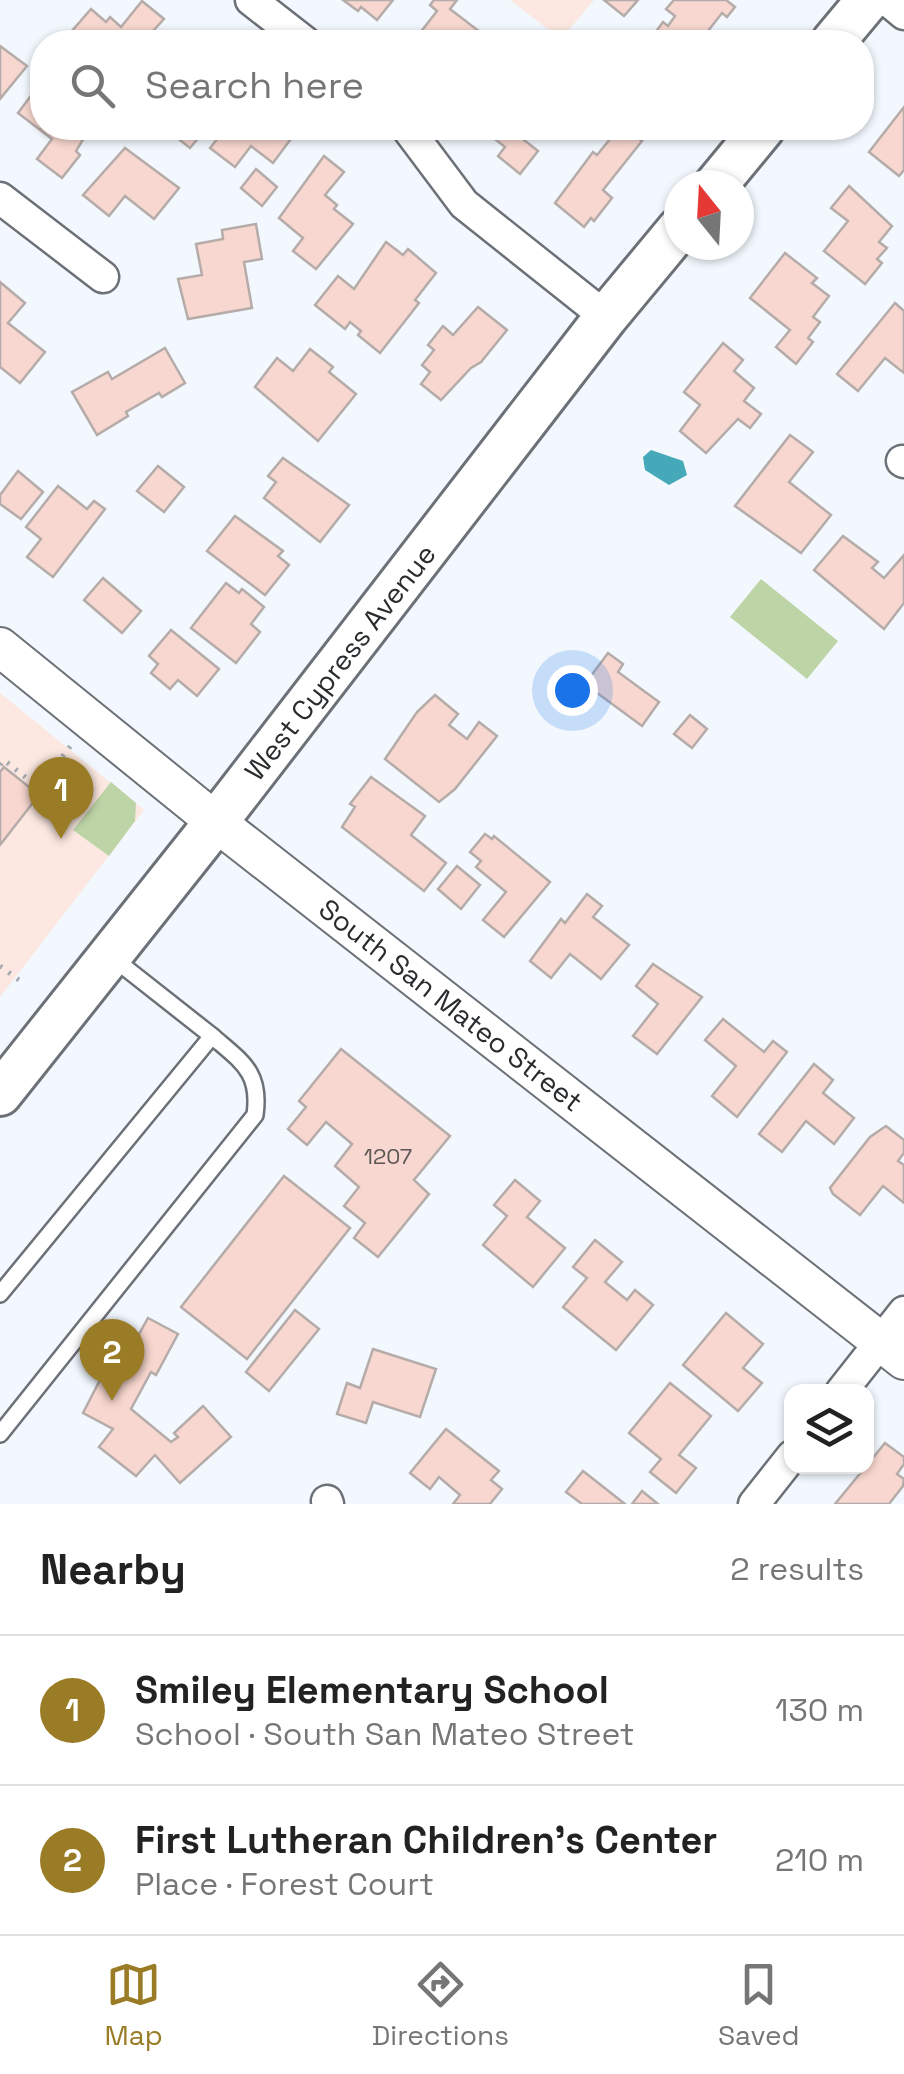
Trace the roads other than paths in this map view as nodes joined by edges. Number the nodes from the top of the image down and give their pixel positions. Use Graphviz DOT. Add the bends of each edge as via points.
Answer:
graph roads {
  1 [pos="250,0"];
  2 [pos="868,0"];
  3 [pos="887,0"];
  4 [pos="904,14"];
  5 [pos="289,30"];
  6 [pos="843,30"];
  7 [pos="416,140"];
  8 [pos="753,140"];
  9 [pos="728,170"];
  10 [pos="0,198"];
  11 [pos="664,248"];
  12 [pos="103,277"];
  13 [pos="606,318"];
  14 [pos="0,647"];
  15 [pos="216,822"];
  16 [pos="110,956"];
  17 [pos="212,1036"];
  18 [pos="0,1094"];
  19 [pos="0,1294"];
  20 [pos="904,1312"];
  21 [pos="893,1351"];
  22 [pos="851,1384"];
  23 [pos="0,1434"];
  24 [pos="784,1466"];
  25 [pos="754,1504"];
  1 -- 5 [label="street"];
  2 -- 6 [label="main road"];
  3 -- 4 [label="street"];
  7 -- 13 [label="street" via="464,204"];
  8 -- 9 [label="main road"];
  10 -- 12 [label="street"];
  11 -- 13 [label="main road, West Cypress Avenue"];
  13 -- 15 [label="main road, West Cypress Avenue"];
  14 -- 15 [label="street, South San Mateo Street"];
  15 -- 16 [label="main road, West Cypress Avenue"];
  15 -- 21 [label="street, South San Mateo Street"];
  16 -- 17 [label="lane"];
  16 -- 18 [label="main road, West Cypress Avenue"];
  17 -- 19 [label="lane"];
  17 -- 23 [label="lane" via="253,1076 255,1115"];
  20 -- 21 [label="street"];
  21 -- 22 [label="street"];
  24 -- 25 [label="street"];
}
